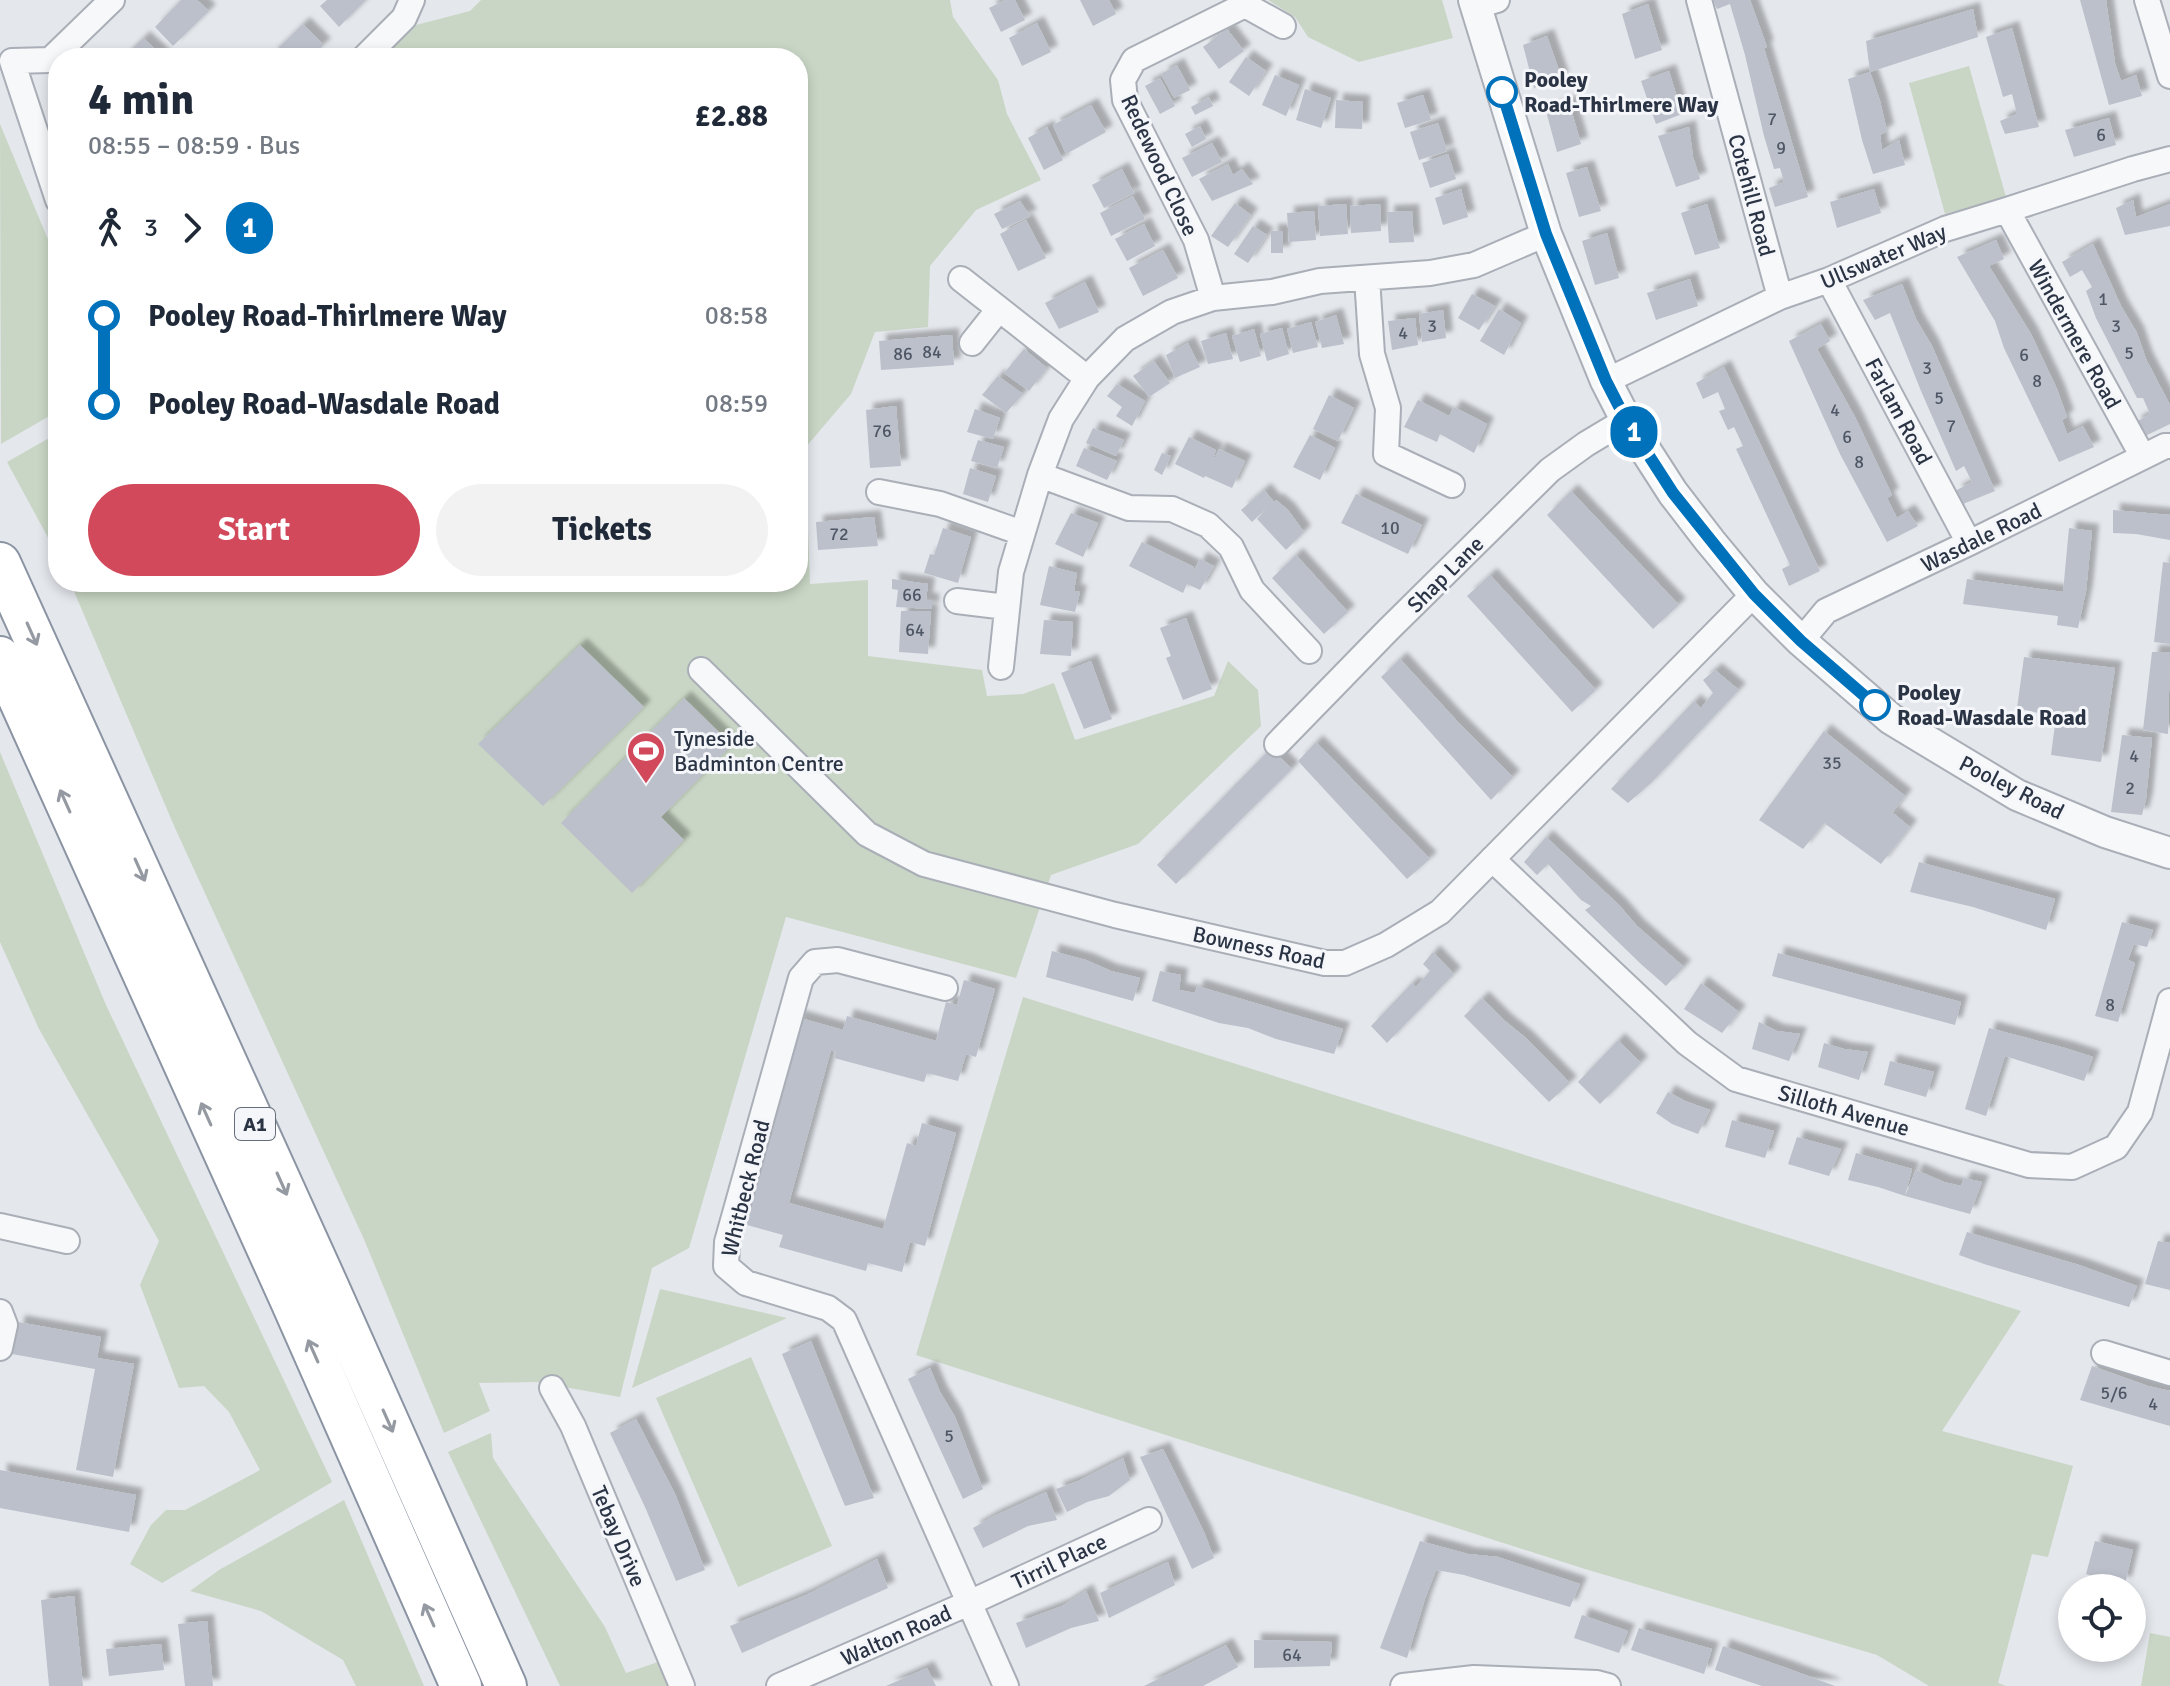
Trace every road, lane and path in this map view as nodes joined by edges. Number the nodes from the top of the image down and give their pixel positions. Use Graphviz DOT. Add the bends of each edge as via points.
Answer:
graph roads {
  1 [pos="112,0"];
  2 [pos="412,0"];
  3 [pos="1699,0"];
  4 [pos="2147,0"];
  5 [pos="1245,2"];
  6 [pos="1482,2"];
  7 [pos="1283,26"];
  8 [pos="62,48"];
  9 [pos="374,48"];
  10 [pos="6,57"];
  11 [pos="48,60"];
  12 [pos="2170,76"];
  13 [pos="2170,159"];
  14 [pos="48,172"];
  15 [pos="2007,210"];
  16 [pos="1546,234"];
  17 [pos="1367,278"];
  18 [pos="961,279"];
  19 [pos="1829,280"];
  20 [pos="1780,297"];
  21 [pos="1213,298"];
  22 [pos="999,309"];
  23 [pos="972,343"];
  24 [pos="1087,378"];
  25 [pos="1606,381"];
  26 [pos="1626,420"];
  27 [pos="2170,446"];
  28 [pos="2143,457"];
  29 [pos="1040,475"];
  30 [pos="1452,485"];
  31 [pos="879,492"];
  32 [pos="1022,533"];
  33 [pos="1969,543"];
  34 [pos="0,563"];
  35 [pos="1754,594"];
  36 [pos="957,601"];
  37 [pos="1006,607"];
  38 [pos="1801,641"];
  39 [pos="1309,651"];
  40 [pos="0,657"];
  41 [pos="1001,667"];
  42 [pos="701,670"];
  43 [pos="1277,744"];
  44 [pos="2170,853"];
  45 [pos="1492,859"];
  46 [pos="945,988"];
  47 [pos="2170,1001"];
  48 [pos="0,1226"];
  49 [pos="67,1241"];
  50 [pos="0,1312"];
  51 [pos="0,1348"];
  52 [pos="2104,1353"];
  53 [pos="2170,1373"];
  54 [pos="552,1388"];
  55 [pos="1149,1520"];
  56 [pos="969,1603"];
  57 [pos="461,1686"];
  58 [pos="506,1686"];
  59 [pos="682,1686"];
  60 [pos="779,1686"];
  61 [pos="1006,1686"];
  62 [pos="1403,1686"];
  63 [pos="1608,1686"];
  1 -- 8 [label="street"];
  2 -- 9 [label="street" via="404,18"];
  3 -- 20 [label="street, Cotehill Road"];
  4 -- 12 [label="street"];
  5 -- 7 [label="street, Redewood Close"];
  5 -- 21 [label="street, Redewood Close" via="1134,60 1123,80 1125,100 1196,240"];
  6 -- 16 [label="street, Pooley Road"];
  10 -- 11 [label="street"];
  10 -- 14 [label="street"];
  13 -- 15 [label="street, Ullswater Way"];
  15 -- 19 [label="street, Ullswater Way" via="1945,229"];
  15 -- 28 [label="street, Windermere Road"];
  16 -- 17 [label="street" via="1474,265"];
  16 -- 25 [label="street, Pooley Road"];
  17 -- 21 [label="street"];
  17 -- 30 [label="street" via="1372,354 1388,408 1386,454"];
  18 -- 22 [label="street"];
  19 -- 20 [label="street, Ullswater Way"];
  19 -- 33 [label="street, Farlam Road"];
  20 -- 25 [label="street, Ullswater Way"];
  21 -- 24 [label="street" via="1172,312 1125,339"];
  22 -- 23 [label="street"];
  22 -- 24 [label="street"];
  24 -- 29 [label="street" via="1061,419"];
  25 -- 26 [label="street, Pooley Road"];
  26 -- 35 [label="street, Pooley Road" via="1673,493"];
  26 -- 43 [label="street, Shap Lane" via="1550,470"];
  27 -- 28 [label="street, Wasdale Road"];
  28 -- 33 [label="street, Wasdale Road"];
  29 -- 32 [label="street"];
  29 -- 39 [label="street" via="1129,508 1172,509 1208,525 1231,547 1252,590"];
  31 -- 32 [label="street" via="940,504"];
  32 -- 37 [label="street"];
  33 -- 38 [label="street, Wasdale Road" via="1826,611"];
  34 -- 58 [label="highway, A1, one-way"];
  35 -- 38 [label="street, Pooley Road"];
  35 -- 45 [label="street, Bowness Road"];
  36 -- 37 [label="street"];
  37 -- 41 [label="street"];
  38 -- 44 [label="street, Pooley Road" via="1891,719 2017,795"];
  57 -- 40 [label="highway, A1, one-way"];
  42 -- 45 [label="street, Bowness Road" via="867,834 924,864 1115,915 1325,963 1345,963 1440,912"];
  45 -- 47 [label="street, Silloth Avenue" via="1687,1043 1736,1079 2029,1165 2072,1167 2116,1147 2140,1112"];
  46 -- 56 [label="street, Whitbeck Road" via="838,960 815,962 801,978 727,1242 726,1266 746,1283 828,1308 844,1320"];
  48 -- 49 [label="street"];
  50 -- 51 [label="street" via="5,1325"];
  52 -- 53 [label="street"];
  54 -- 59 [label="street, Tebay Drive" via="573,1426"];
  55 -- 56 [label="street, Tirril Place"];
  56 -- 60 [label="street, Walton Road"];
  56 -- 61 [label="street, Whitbeck Road"];
  62 -- 63 [label="street" via="1474,1678"];
}
